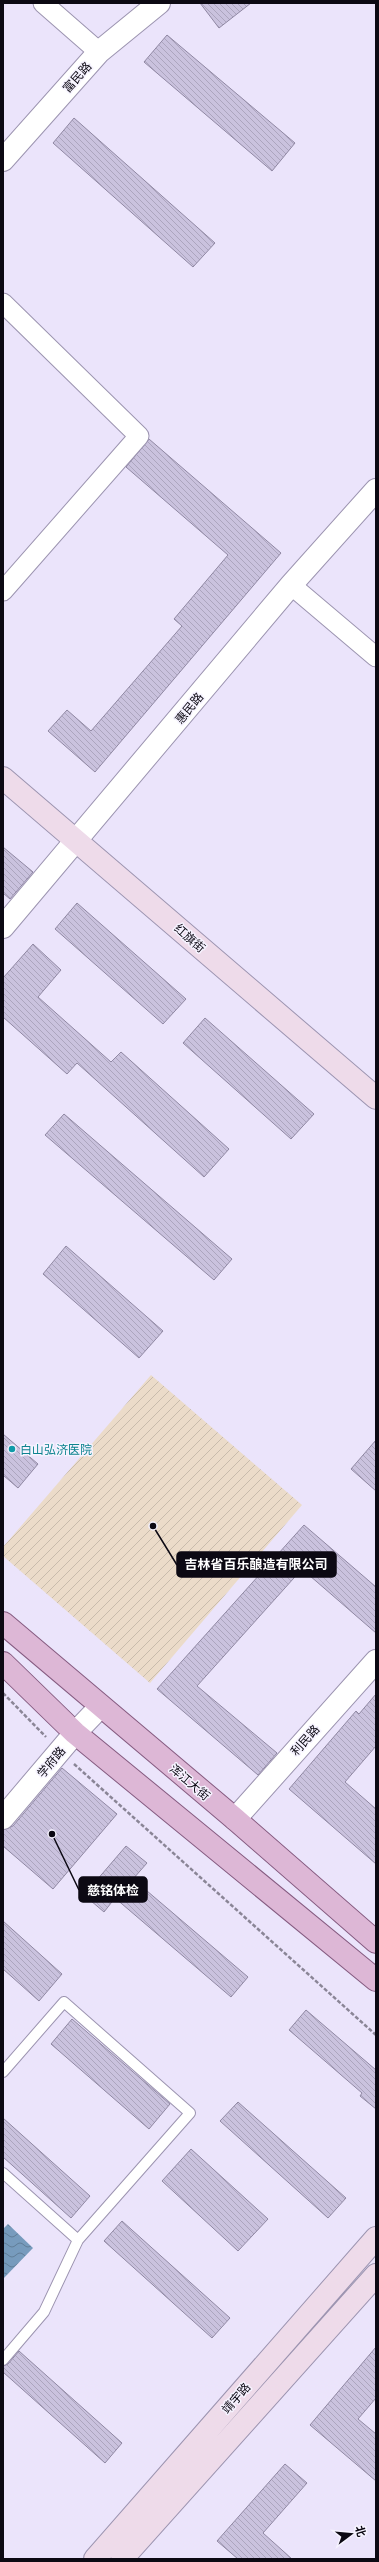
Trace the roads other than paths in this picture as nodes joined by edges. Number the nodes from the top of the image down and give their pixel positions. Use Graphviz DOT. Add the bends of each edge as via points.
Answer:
graph roads {
  1 [pos="43,3"];
  2 [pos="159,3"];
  3 [pos="99,52"];
  4 [pos="3,160"];
  5 [pos="3,303"];
  6 [pos="376,490"];
  7 [pos="291,585"];
  8 [pos="3,591"];
  9 [pos="376,657"];
  10 [pos="3,778"];
  11 [pos="77,841"];
  12 [pos="3,927"];
  13 [pos="374,1094"];
  14 [pos="3,1623"];
  15 [pos="376,1660"];
  16 [pos="3,1663"];
  17 [pos="100,1707"];
  18 [pos="75,1733"];
  19 [pos="3,1818"];
  20 [pos="235,1819"];
  21 [pos="376,1942"];
  22 [pos="376,1980"];
  23 [pos="3,2072"];
  24 [pos="3,2173"];
  25 [pos="376,2238"];
  26 [pos="78,2240"];
  27 [pos="376,2275"];
  28 [pos="3,2360"];
  29 [pos="95,2559"];
  30 [pos="122,2559"];
  1 -- 3 [label="street"];
  2 -- 3 [label="street, 富民路"];
  3 -- 4 [label="street, 富民路"];
  5 -- 8 [label="street" via="139,436"];
  6 -- 7 [label="street, 惠民路"];
  7 -- 9 [label="street"];
  7 -- 11 [label="street, 惠民路"];
  10 -- 11 [label="main road, 红旗街"];
  11 -- 12 [label="street, 惠民路"];
  11 -- 13 [label="main road, 红旗街"];
  14 -- 17 [label="main road, 浑江大街"];
  15 -- 20 [label="street, 利民路"];
  16 -- 18 [label="main road"];
  17 -- 18 [label="street, 学府路"];
  17 -- 20 [label="main road, 浑江大街"];
  18 -- 19 [label="street, 学府路"];
  18 -- 22 [label="main road"];
  20 -- 21 [label="main road, 浑江大街"];
  23 -- 26 [label="lane" via="64,2002 190,2113"];
  24 -- 26 [label="lane"];
  25 -- 29 [label="main road, 靖宇路"];
  26 -- 28 [label="lane" via="44,2312"];
  27 -- 30 [label="main road, 靖宇路"];
}
